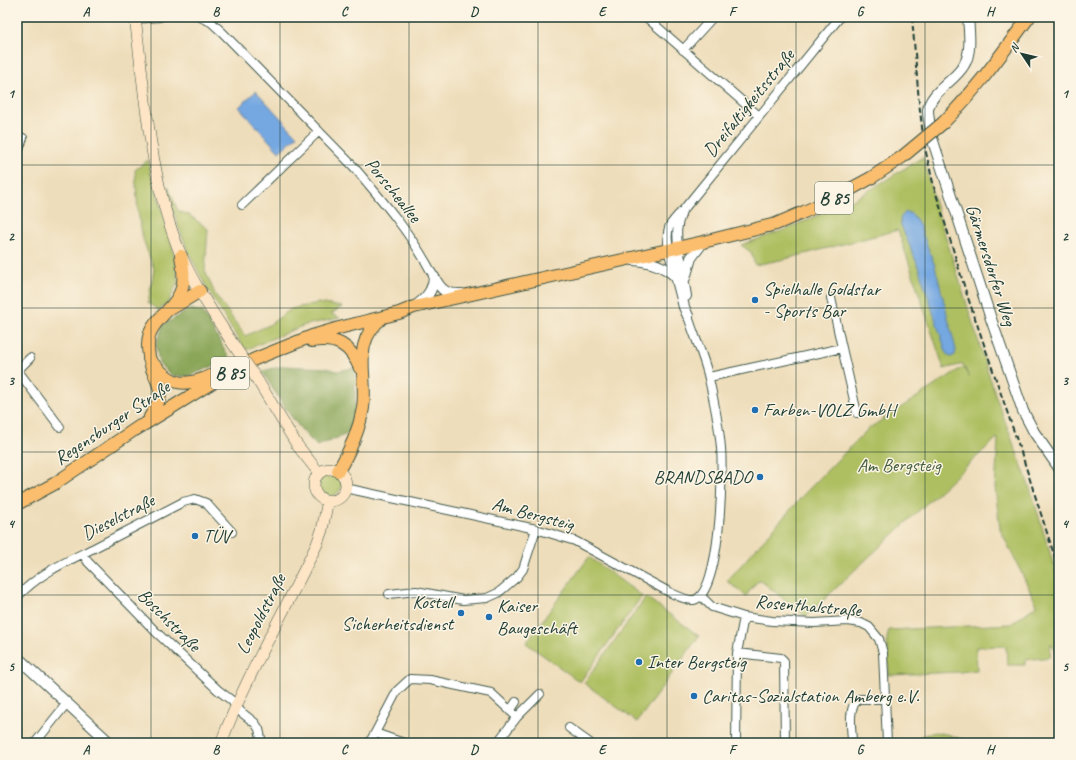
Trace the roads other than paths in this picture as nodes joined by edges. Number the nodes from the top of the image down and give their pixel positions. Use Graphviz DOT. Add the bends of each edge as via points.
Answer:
graph roads {
  1 [pos="160,17"];
  2 [pos="200,17"];
  3 [pos="646,17"];
  4 [pos="713,17"];
  5 [pos="840,17"];
  6 [pos="968,17"];
  7 [pos="1029,17"];
  8 [pos="136,18"];
  9 [pos="683,50"];
  10 [pos="759,116"];
  11 [pos="319,131"];
  12 [pos="17,136"];
  13 [pos="17,155"];
  14 [pos="242,206"];
  15 [pos="703,242"];
  16 [pos="674,248"];
  17 [pos="181,256"];
  18 [pos="627,259"];
  19 [pos="675,276"];
  20 [pos="434,277"];
  21 [pos="684,282"];
  22 [pos="200,291"];
  23 [pos="470,294"];
  24 [pos="831,298"];
  25 [pos="412,307"];
  26 [pos="166,312"];
  27 [pos="688,316"];
  28 [pos="383,317"];
  29 [pos="285,347"];
  30 [pos="842,348"];
  31 [pos="30,358"];
  32 [pos="149,359"];
  33 [pos="226,370"];
  34 [pos="17,371"];
  35 [pos="363,375"];
  36 [pos="709,378"];
  37 [pos="858,413"];
  38 [pos="150,417"];
  39 [pos="60,427"];
  40 [pos="135,430"];
  41 [pos="1059,468"];
  42 [pos="338,471"];
  43 [pos="319,473"];
  44 [pos="345,488"];
  45 [pos="328,500"];
  46 [pos="17,504"];
  47 [pos="536,529"];
  48 [pos="232,532"];
  49 [pos="83,554"];
  50 [pos="389,594"];
  51 [pos="701,596"];
  52 [pos="17,597"];
  53 [pos="744,617"];
  54 [pos="737,653"];
  55 [pos="17,657"];
  56 [pos="540,694"];
  57 [pos="886,699"];
  58 [pos="516,702"];
  59 [pos="67,703"];
  60 [pos="235,706"];
  61 [pos="510,711"];
  62 [pos="517,717"];
  63 [pos="569,728"];
  64 [pos="375,733"];
  65 [pos="35,743"];
  66 [pos="110,743"];
  67 [pos="221,743"];
  68 [pos="262,743"];
  69 [pos="369,743"];
  70 [pos="404,743"];
  71 [pos="497,743"];
  72 [pos="590,743"];
  73 [pos="736,743"];
  74 [pos="785,743"];
  75 [pos="852,743"];
  76 [pos="887,743"];
  1 -- 8 [label="street"];
  2 -- 11 [label="street, Porscheallee" via="211,22 222,32"];
  3 -- 9 [label="street"];
  4 -- 9 [label="street"];
  5 -- 10 [label="street, Dreifaltigkeitsstraße"];
  6 -- 41 [label="street, Gärmersdorfer Weg" via="968,53 965,64 930,102 928,111 932,138 1023,411"];
  7 -- 15 [label="main road, B 85, bridge" via="986,76 960,106 902,157 836,197 776,224"];
  8 -- 17 [label="main road" via="157,178"];
  9 -- 10 [label="street"];
  10 -- 16 [label="street, Dreifaltigkeitsstraße" via="671,222 667,234"];
  11 -- 14 [label="street"];
  11 -- 20 [label="street, Porscheallee" via="393,213 416,245"];
  12 -- 13 [label="street" via="23,138"];
  15 -- 16 [label="main road, B 85"];
  15 -- 21 [label="street" via="691,258"];
  16 -- 18 [label="main road, B 85"];
  16 -- 19 [label="street"];
  16 -- 21 [label="street"];
  17 -- 22 [label="main road"];
  17 -- 26 [label="main road" via="184,285"];
  18 -- 19 [label="street" via="654,263"];
  18 -- 23 [label="main road, B 85"];
  19 -- 27 [label="street"];
  20 -- 23 [label="street" via="447,293"];
  20 -- 25 [label="street" via="434,284 428,296"];
  21 -- 27 [label="street"];
  22 -- 26 [label="main road"];
  22 -- 43 [label="main road, bridge" via="297,446"];
  23 -- 25 [label="main road, B 85"];
  24 -- 30 [label="street"];
  25 -- 28 [label="main road, B 85"];
  25 -- 33 [label="main road, B 85" via="339,323 292,338"];
  26 -- 32 [label="main road" via="150,333"];
  27 -- 36 [label="street"];
  28 -- 29 [label="main road, B 85" via="339,328"];
  28 -- 35 [label="main road" via="374,325 364,343"];
  29 -- 35 [label="main road" via="331,340 352,353"];
  29 -- 40 [label="main road, B 85" via="255,359 218,379"];
  30 -- 36 [label="street"];
  30 -- 37 [label="street"];
  31 -- 34 [label="street"];
  32 -- 33 [label="main road" via="165,376 179,383 198,381"];
  32 -- 38 [label="main road" via="160,395"];
  33 -- 38 [label="main road, Regensburger Straße / B 85"];
  34 -- 39 [label="street"];
  35 -- 42 [label="main road" via="360,423 352,448"];
  36 -- 51 [label="street" via="721,448 722,484 715,556 707,587"];
  38 -- 40 [label="main road, Regensburger Straße / B 85"];
  40 -- 46 [label="main road, Regensburger Straße / B 85" via="54,484"];
  42 -- 43 [label="main road" via="326,469"];
  42 -- 44 [label="main road" via="344,476"];
  43 -- 45 [label="main road" via="315,480 315,490 322,498"];
  44 -- 45 [label="main road" via="337,499"];
  44 -- 47 [label="street, Am Bergsteig"];
  45 -- 60 [label="main road, Leopoldstraße" via="317,544"];
  47 -- 50 [label="street" via="523,569 498,593 486,598 463,600 416,590"];
  47 -- 51 [label="street, Am Bergsteig" via="575,541 671,593 694,600"];
  48 -- 49 [label="street, Dieselstraße" via="206,503 195,498"];
  49 -- 52 [label="street, Dieselstraße" via="42,575"];
  49 -- 60 [label="street, Boschstraße" via="156,632"];
  51 -- 53 [label="street, Rosenthalstraße" via="712,607"];
  53 -- 54 [label="street"];
  53 -- 57 [label="street, Rosenthalstraße" via="814,623 848,621 869,627 879,639 883,653"];
  54 -- 73 [label="street"];
  54 -- 74 [label="street" via="784,660"];
  55 -- 59 [label="street"];
  56 -- 62 [label="street"];
  57 -- 75 [label="street" via="858,700 854,703"];
  57 -- 76 [label="street, Rosenthalstraße"];
  58 -- 61 [label="street"];
  59 -- 65 [label="street"];
  59 -- 66 [label="street"];
  60 -- 67 [label="main road, Leopoldstraße"];
  60 -- 68 [label="street, Boschstraße" via="259,729"];
  61 -- 62 [label="street"];
  61 -- 64 [label="street" via="491,693 430,680 410,679 397,691"];
  62 -- 71 [label="street"];
  63 -- 72 [label="street"];
  64 -- 69 [label="street"];
  64 -- 70 [label="street"];
}
